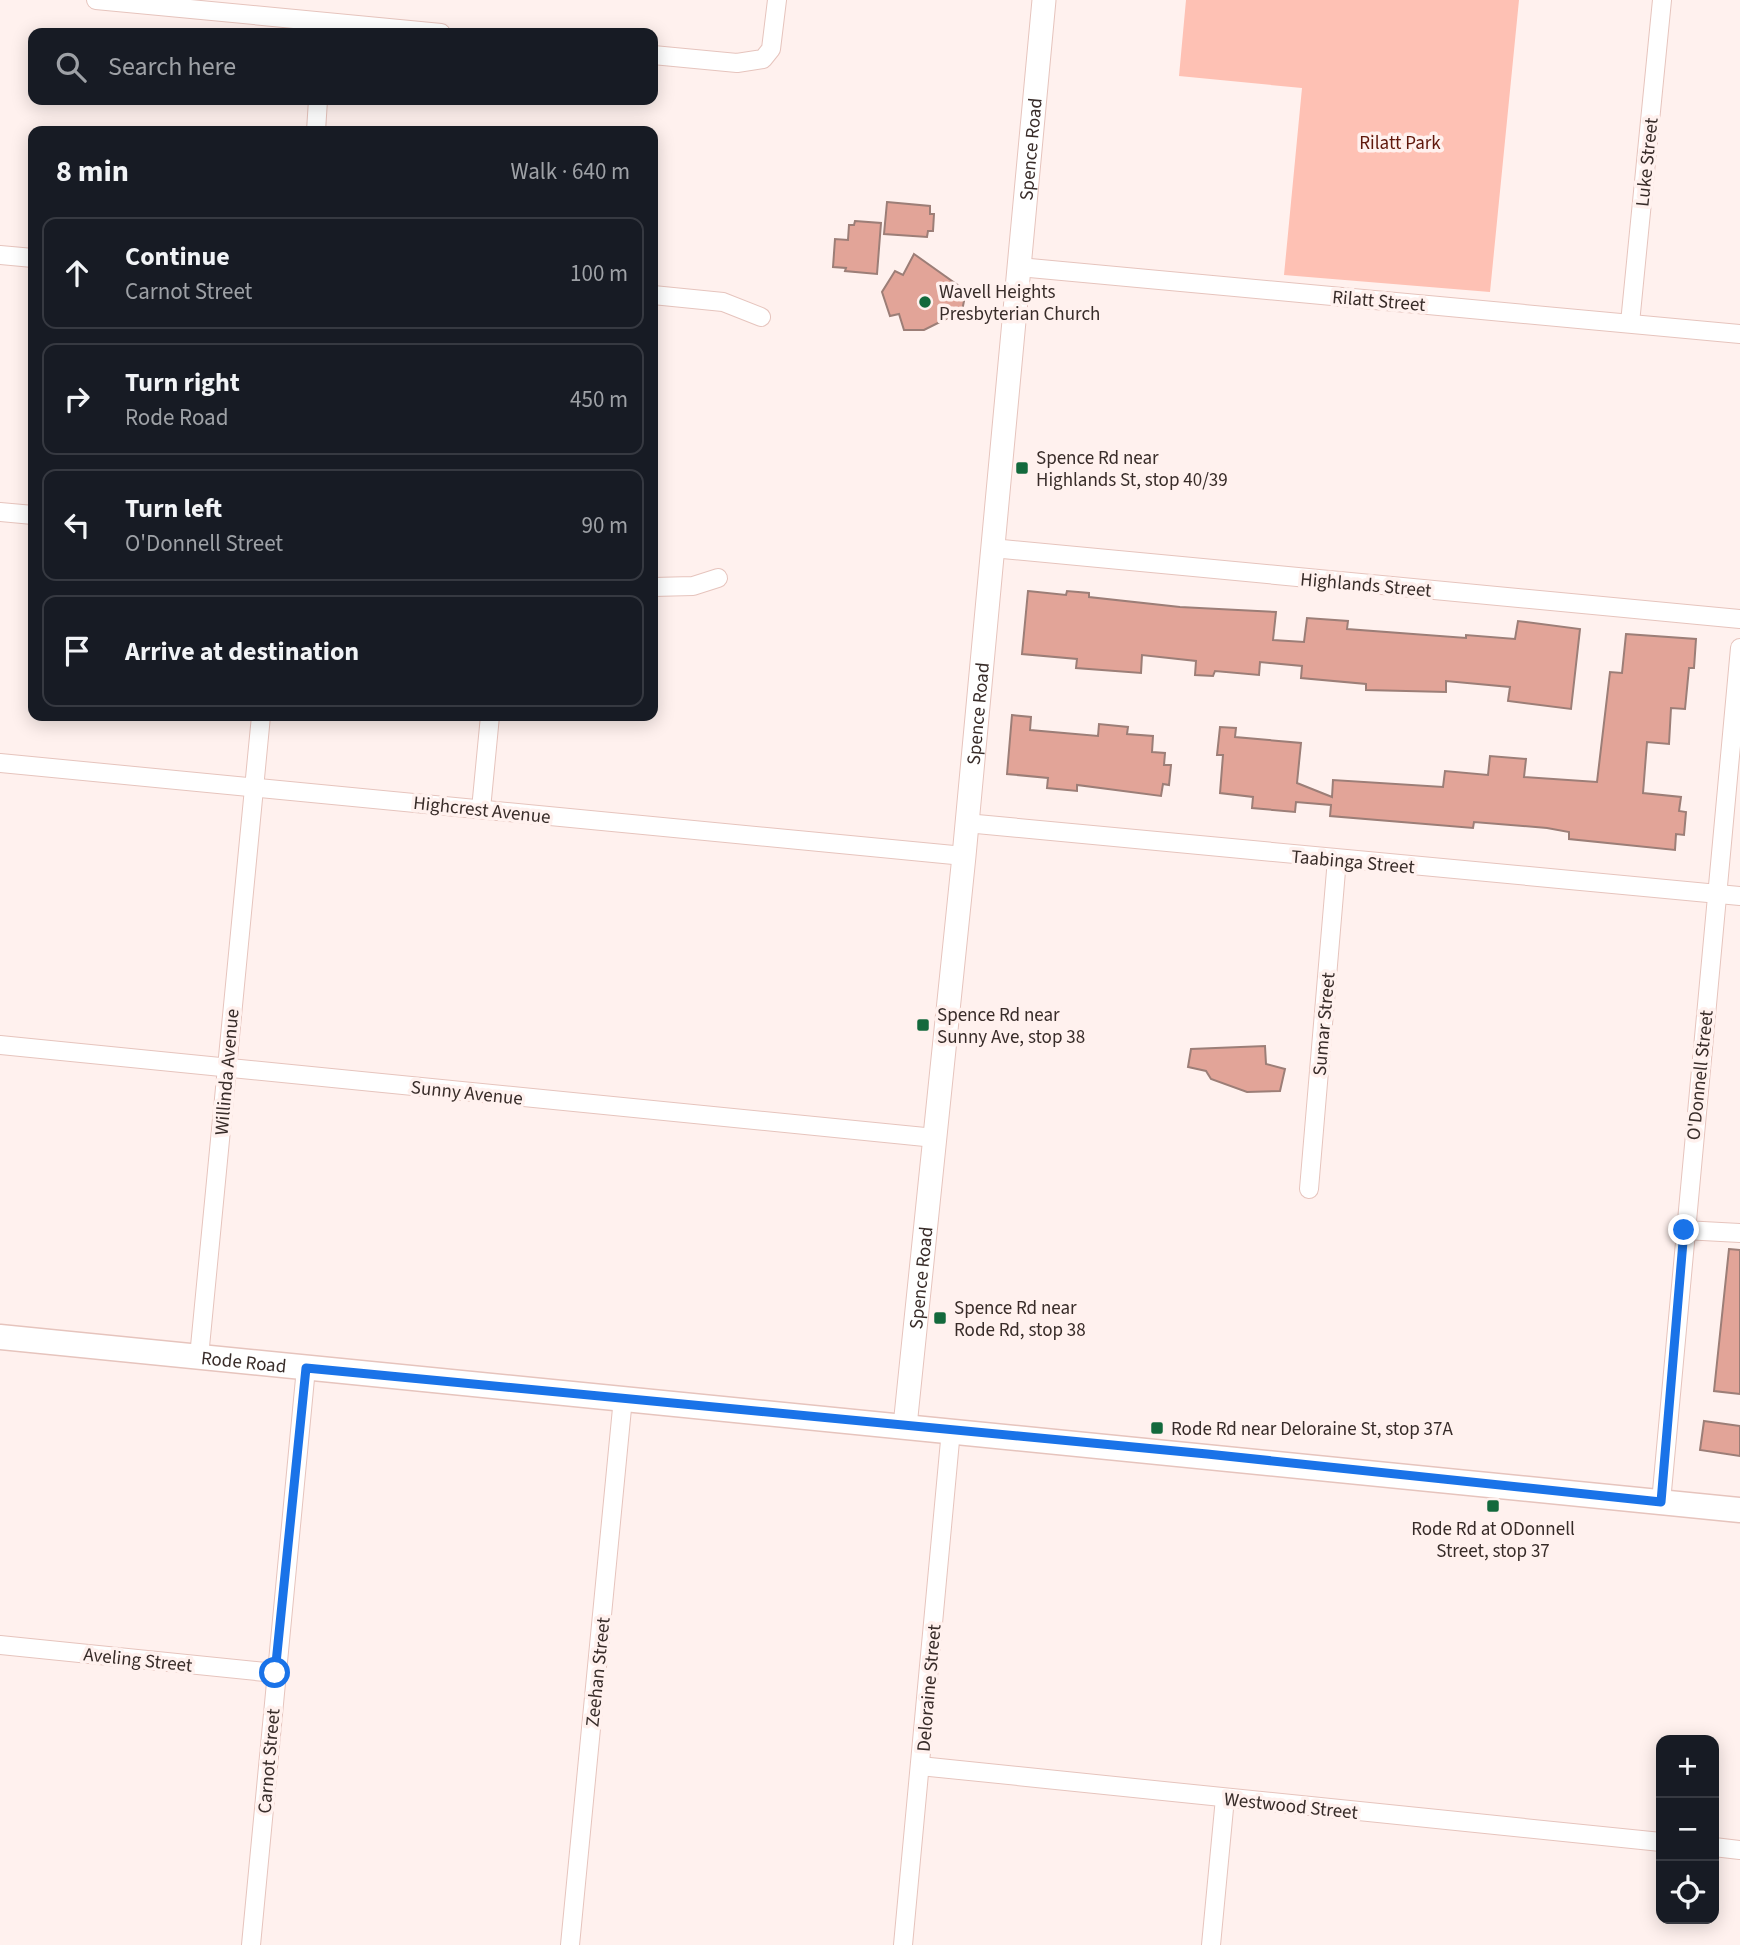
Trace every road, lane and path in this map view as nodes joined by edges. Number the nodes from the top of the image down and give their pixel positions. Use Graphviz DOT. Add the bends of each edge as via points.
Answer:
graph roads {
  1 [pos="96,0"];
  2 [pos="777,0"];
  3 [pos="1044,0"];
  4 [pos="1662,0"];
  5 [pos="325,27"];
  6 [pos="344,28"];
  7 [pos="658,55"];
  8 [pos="318,105"];
  9 [pos="316,126"];
  10 [pos="0,255"];
  11 [pos="28,258"];
  12 [pos="1018,267"];
  13 [pos="658,296"];
  14 [pos="761,317"];
  15 [pos="1630,323"];
  16 [pos="1740,334"];
  17 [pos="0,512"];
  18 [pos="28,515"];
  19 [pos="992,548"];
  20 [pos="718,578"];
  21 [pos="658,587"];
  22 [pos="1740,619"];
  23 [pos="1740,648"];
  24 [pos="261,721"];
  25 [pos="490,721"];
  26 [pos="0,763"];
  27 [pos="254,787"];
  28 [pos="481,809"];
  29 [pos="966,823"];
  30 [pos="964,856"];
  31 [pos="1336,859"];
  32 [pos="1717,894"];
  33 [pos="1740,897"];
  34 [pos="0,1045"];
  35 [pos="226,1067"];
  36 [pos="935,1138"];
  37 [pos="1309,1189"];
  38 [pos="1684,1230"];
  39 [pos="1740,1233"];
  40 [pos="0,1336"];
  41 [pos="199,1357"];
  42 [pos="306,1368"];
  43 [pos="623,1398"];
  44 [pos="905,1426"];
  45 [pos="951,1430"];
  46 [pos="1661,1502"];
  47 [pos="1740,1510"];
  48 [pos="0,1645"];
  49 [pos="275,1673"];
  50 [pos="920,1766"];
  51 [pos="1225,1798"];
  52 [pos="1656,1841"];
  53 [pos="1719,1848"];
  54 [pos="1740,1850"];
  55 [pos="251,1945"];
  56 [pos="570,1945"];
  57 [pos="903,1945"];
  58 [pos="1211,1945"];
  1 -- 5 [label="street"];
  2 -- 7 [label="street" via="771,49 763,59 737,63"];
  3 -- 12 [label="street, Spence Road"];
  4 -- 15 [label="street, Luke Street"];
  5 -- 6 [label="street"];
  8 -- 9 [label="street"];
  10 -- 11 [label="street"];
  12 -- 15 [label="street, Rilatt Street"];
  12 -- 19 [label="street, Spence Road"];
  13 -- 14 [label="street" via="723,302"];
  15 -- 16 [label="street, Rilatt Street"];
  17 -- 18 [label="street"];
  19 -- 22 [label="street, Highlands Street"];
  19 -- 29 [label="street, Spence Road"];
  20 -- 21 [label="street" via="693,586"];
  23 -- 32 [label="street, O'Donnell Street"];
  24 -- 27 [label="street, Willinda Avenue"];
  25 -- 28 [label="street"];
  26 -- 27 [label="street, Highcrest Avenue"];
  27 -- 28 [label="street, Highcrest Avenue"];
  27 -- 35 [label="street, Willinda Avenue"];
  28 -- 30 [label="street, Highcrest Avenue"];
  29 -- 30 [label="street, Spence Road"];
  29 -- 31 [label="street, Taabinga Street"];
  30 -- 36 [label="street, Spence Road"];
  31 -- 32 [label="street, Taabinga Street"];
  31 -- 37 [label="street, Sumar Street"];
  32 -- 33 [label="street, Taabinga Street"];
  32 -- 38 [label="street, O'Donnell Street"];
  34 -- 35 [label="street, Sunny Avenue"];
  35 -- 36 [label="street, Sunny Avenue"];
  35 -- 41 [label="street, Willinda Avenue"];
  36 -- 44 [label="street, Spence Road"];
  38 -- 39 [label="street"];
  38 -- 46 [label="street, O'Donnell Street"];
  40 -- 41 [label="main road, Rode Road"];
  41 -- 42 [label="main road, Rode Road"];
  42 -- 43 [label="main road, Rode Road"];
  42 -- 49 [label="street, Carnot Street"];
  43 -- 44 [label="main road, Rode Road"];
  43 -- 56 [label="street, Zeehan Street"];
  44 -- 45 [label="main road, Rode Road"];
  45 -- 46 [label="main road, Rode Road"];
  45 -- 50 [label="street, Deloraine Street"];
  46 -- 47 [label="main road, Rode Road"];
  48 -- 49 [label="street, Aveling Street"];
  49 -- 55 [label="street, Carnot Street"];
  50 -- 51 [label="street, Westwood Street"];
  50 -- 57 [label="street, Deloraine Street"];
  51 -- 52 [label="street, Westwood Street"];
  51 -- 58 [label="street"];
  53 -- 54 [label="street"];
}
